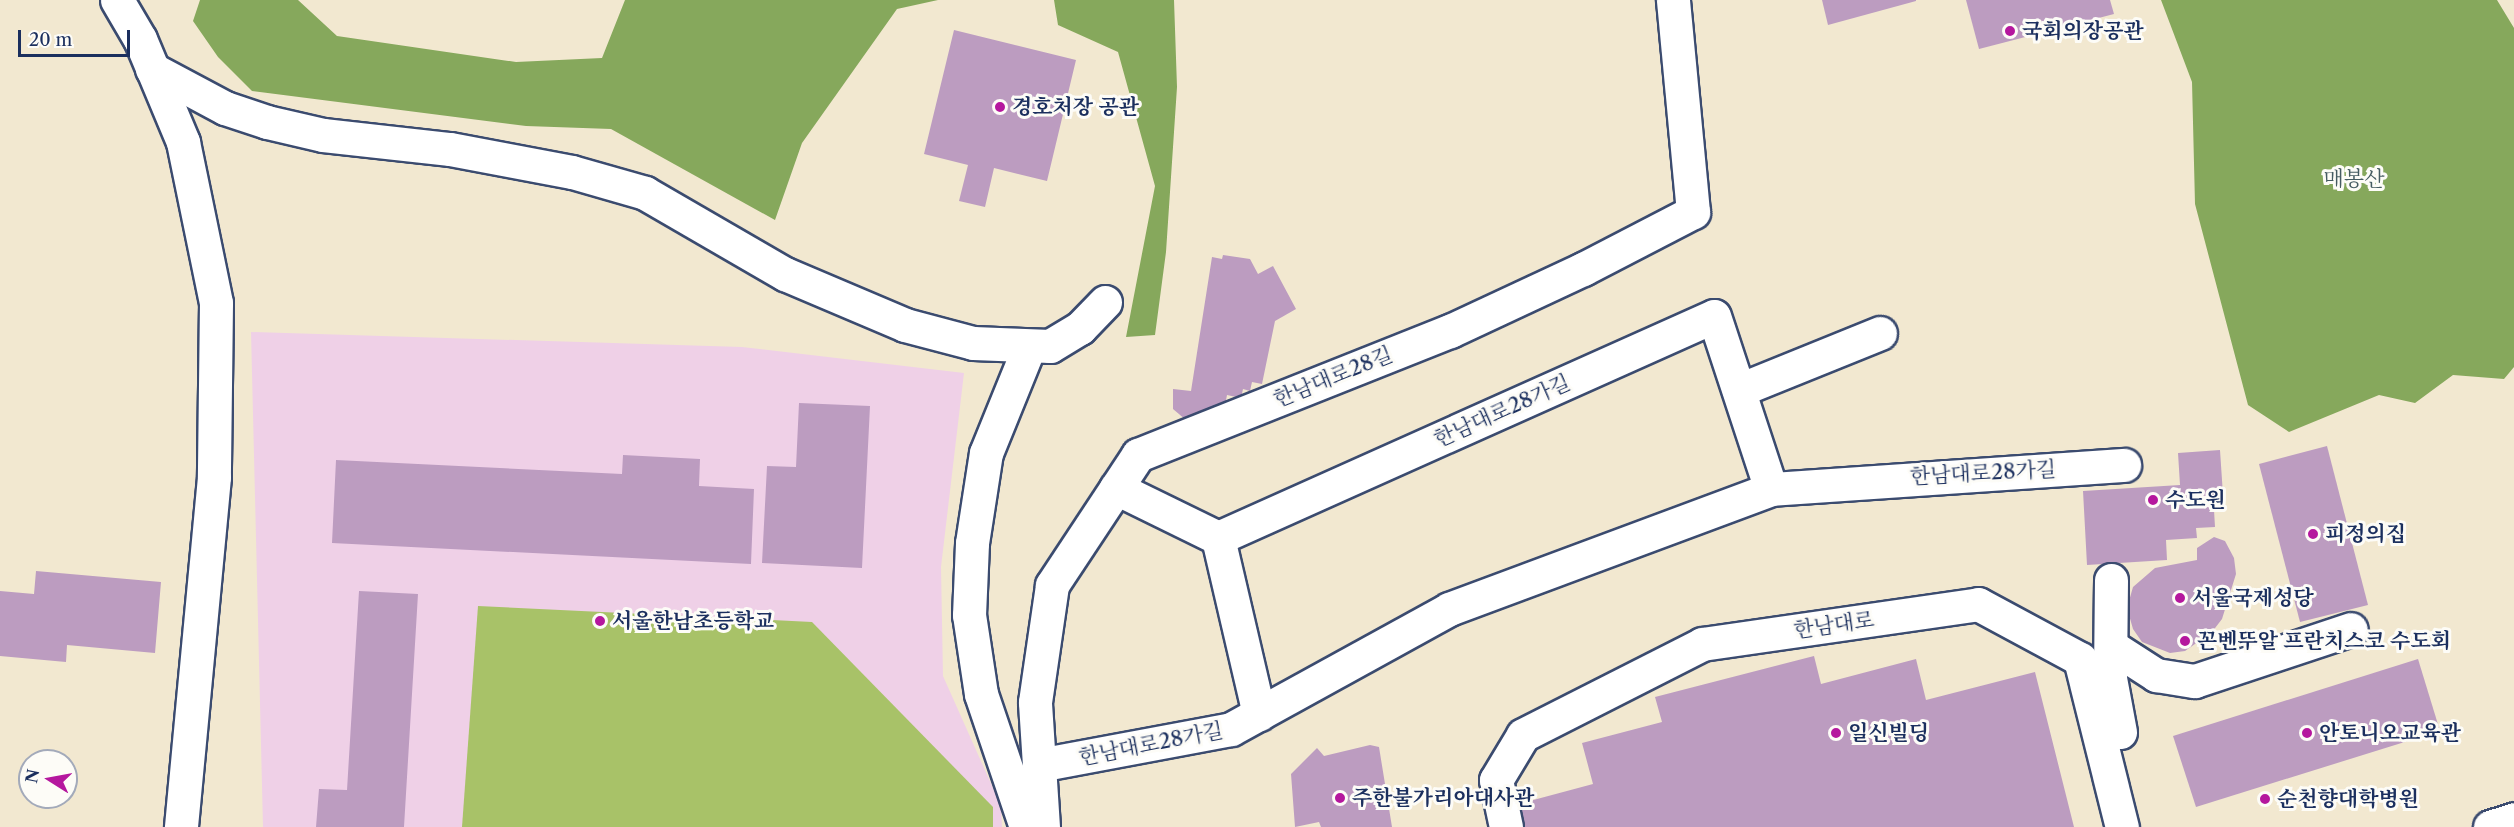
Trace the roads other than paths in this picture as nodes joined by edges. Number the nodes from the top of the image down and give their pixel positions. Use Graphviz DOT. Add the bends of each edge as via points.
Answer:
graph roads {
  1 [pos="117,0"];
  2 [pos="1673,0"];
  3 [pos="152,69"];
  4 [pos="1105,302"];
  5 [pos="1880,333"];
  6 [pos="1029,347"];
  7 [pos="1739,390"];
  8 [pos="2124,465"];
  9 [pos="1116,488"];
  10 [pos="1771,489"];
  11 [pos="1218,538"];
  12 [pos="2111,580"];
  13 [pos="2351,629"];
  14 [pos="2111,646"];
  15 [pos="1259,714"];
  16 [pos="1039,765"];
  17 [pos="2514,819"];
  18 [pos="181,827"];
  19 [pos="1026,827"];
  20 [pos="1043,827"];
  21 [pos="1506,827"];
  22 [pos="2122,827"];
  23 [pos="2142,827"];
  24 [pos="2490,827"];
  1 -- 3 [label="street"];
  2 -- 9 [label="street, 한남대로28길" via="1693,212 1450,331 1138,455"];
  3 -- 6 [label="street" via="225,108 267,122 323,135 450,149 572,172 645,193 785,274 905,325 973,343"];
  3 -- 18 [label="street" via="183,142 216,303 214,477"];
  4 -- 6 [label="street" via="1080,328 1050,346"];
  5 -- 7 [label="street"];
  6 -- 19 [label="street" via="986,453 972,543 969,615 981,694"];
  7 -- 10 [label="street, 한남대로28가길"];
  7 -- 11 [label="street, 한남대로28가길" via="1714,316"];
  8 -- 10 [label="street, 한남대로28가길"];
  9 -- 11 [label="street"];
  9 -- 16 [label="street, 한남대로28길" via="1052,585 1035,702"];
  10 -- 15 [label="street, 한남대로28가길" via="1449,609"];
  11 -- 15 [label="street"];
  12 -- 14 [label="street"];
  13 -- 14 [label="street" via="2195,681 2156,675"];
  14 -- 23 [label="street" via="2112,699"];
  15 -- 16 [label="street, 한남대로28가길" via="1231,729"];
  16 -- 20 [label="street, 한남대로28길"];
  17 -- 24 [label="street"];
  21 -- 22 [label="street, 한남대로" via="1496,780 1523,735 1702,644 1978,604 2080,659"];
}
